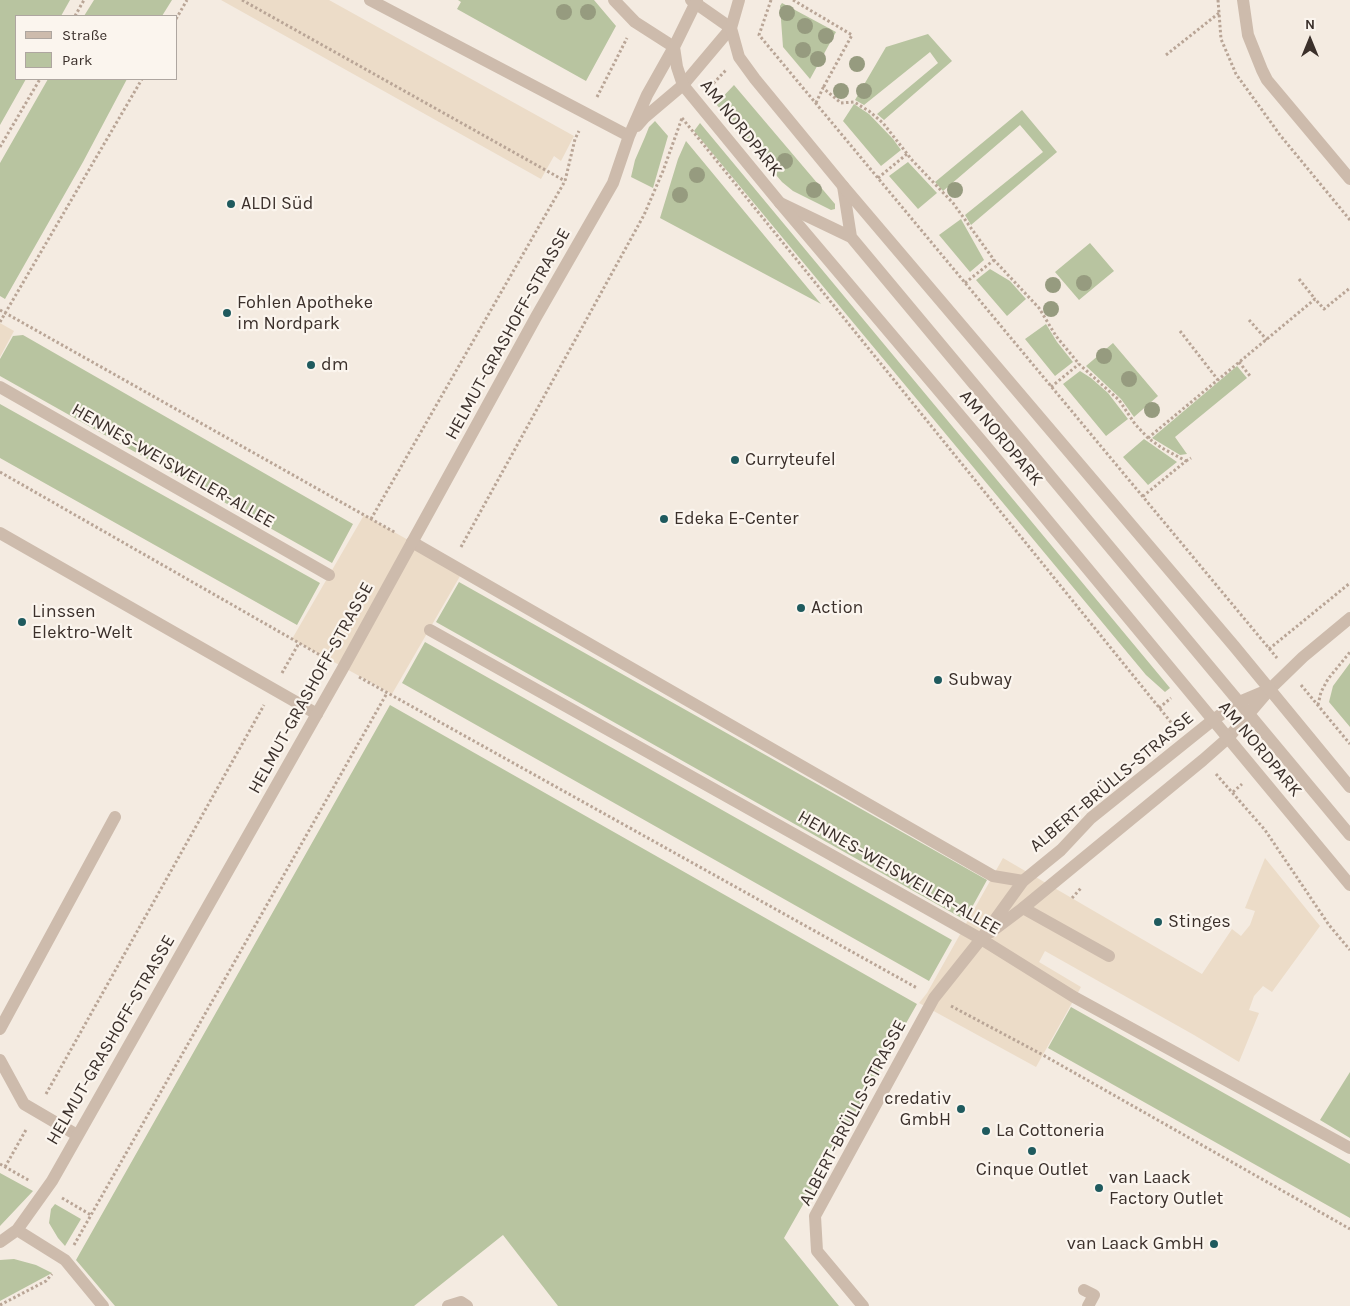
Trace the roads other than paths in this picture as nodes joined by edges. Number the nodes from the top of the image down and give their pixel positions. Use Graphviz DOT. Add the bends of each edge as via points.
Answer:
graph roads {
  1 [pos="370,0"];
  2 [pos="614,0"];
  3 [pos="740,0"];
  4 [pos="1243,0"];
  5 [pos="695,1"];
  6 [pos="732,28"];
  7 [pos="674,47"];
  8 [pos="683,85"];
  9 [pos="629,136"];
  10 [pos="1350,179"];
  11 [pos="843,186"];
  12 [pos="780,203"];
  13 [pos="850,237"];
  14 [pos="0,387"];
  15 [pos="0,533"];
  16 [pos="412,542"];
  17 [pos="329,575"];
  18 [pos="1350,618"];
  19 [pos="430,630"];
  20 [pos="1270,690"];
  21 [pos="1239,702"];
  22 [pos="1249,713"];
  23 [pos="317,714"];
  24 [pos="1213,720"];
  25 [pos="1228,738"];
  26 [pos="1350,787"];
  27 [pos="115,817"];
  28 [pos="1350,835"];
  29 [pos="1023,881"];
  30 [pos="1350,885"];
  31 [pos="1023,908"];
  32 [pos="980,939"];
  33 [pos="1109,956"];
  34 [pos="1,1027"];
  35 [pos="0,1060"];
  36 [pos="77,1135"];
  37 [pos="1350,1148"];
  38 [pos="17,1230"];
  39 [pos="0,1242"];
  40 [pos="1084,1290"];
  41 [pos="103,1306"];
  42 [pos="448,1306"];
  43 [pos="467,1306"];
  44 [pos="863,1306"];
  45 [pos="1088,1306"];
  1 -- 9 [label="street"];
  2 -- 7 [label="street" via="635,22"];
  3 -- 6 [label="street"];
  4 -- 10 [label="street" via="1251,44 1267,80"];
  5 -- 6 [label="street"];
  5 -- 7 [label="street"];
  6 -- 8 [label="street, HELMUT-GRASHOFF-STRASSE"];
  6 -- 11 [label="street" via="739,57"];
  7 -- 8 [label="street, AM NORDPARK"];
  7 -- 9 [label="street, HELMUT-GRASHOFF-STRASSE"];
  8 -- 9 [label="street, HELMUT-GRASHOFF-STRASSE" via="644,118"];
  8 -- 12 [label="street, AM NORDPARK"];
  9 -- 16 [label="street, HELMUT-GRASHOFF-STRASSE" via="613,183"];
  11 -- 13 [label="street"];
  11 -- 20 [label="street"];
  12 -- 13 [label="street"];
  12 -- 24 [label="street, AM NORDPARK"];
  13 -- 21 [label="street"];
  14 -- 17 [label="street, HENNES-WEISWEILER-ALLEE"];
  15 -- 23 [label="street"];
  16 -- 23 [label="street, HELMUT-GRASHOFF-STRASSE"];
  16 -- 29 [label="street" via="993,876"];
  18 -- 20 [label="street"];
  19 -- 32 [label="street, HENNES-WEISWEILER-ALLEE"];
  20 -- 21 [label="street, ALBERT-BRÜLLS-STRASSE"];
  20 -- 22 [label="street, ALBERT-BRÜLLS-STRASSE"];
  20 -- 26 [label="street"];
  21 -- 22 [label="street"];
  21 -- 24 [label="street, ALBERT-BRÜLLS-STRASSE"];
  22 -- 25 [label="street, ALBERT-BRÜLLS-STRASSE"];
  22 -- 28 [label="street"];
  23 -- 36 [label="street, HELMUT-GRASHOFF-STRASSE"];
  24 -- 25 [label="street, AM NORDPARK"];
  24 -- 29 [label="street, ALBERT-BRÜLLS-STRASSE" via="1091,818 1061,850"];
  25 -- 30 [label="street, AM NORDPARK"];
  25 -- 31 [label="street, ALBERT-BRÜLLS-STRASSE"];
  27 -- 34 [label="street"];
  29 -- 32 [label="street, ALBERT-BRÜLLS-STRASSE"];
  31 -- 32 [label="street, ALBERT-BRÜLLS-STRASSE"];
  31 -- 33 [label="street"];
  32 -- 37 [label="street, HENNES-WEISWEILER-ALLEE" via="1074,997"];
  32 -- 44 [label="street, ALBERT-BRÜLLS-STRASSE" via="934,998 815,1216 817,1251"];
  35 -- 36 [label="street" via="24,1104"];
  36 -- 38 [label="street, HELMUT-GRASHOFF-STRASSE" via="46,1189"];
  38 -- 39 [label="street, HELMUT-GRASHOFF-STRASSE"];
  38 -- 41 [label="street" via="65,1260"];
  40 -- 45 [label="street" via="1094,1295"];
  42 -- 43 [label="street" via="461,1302"];
}
